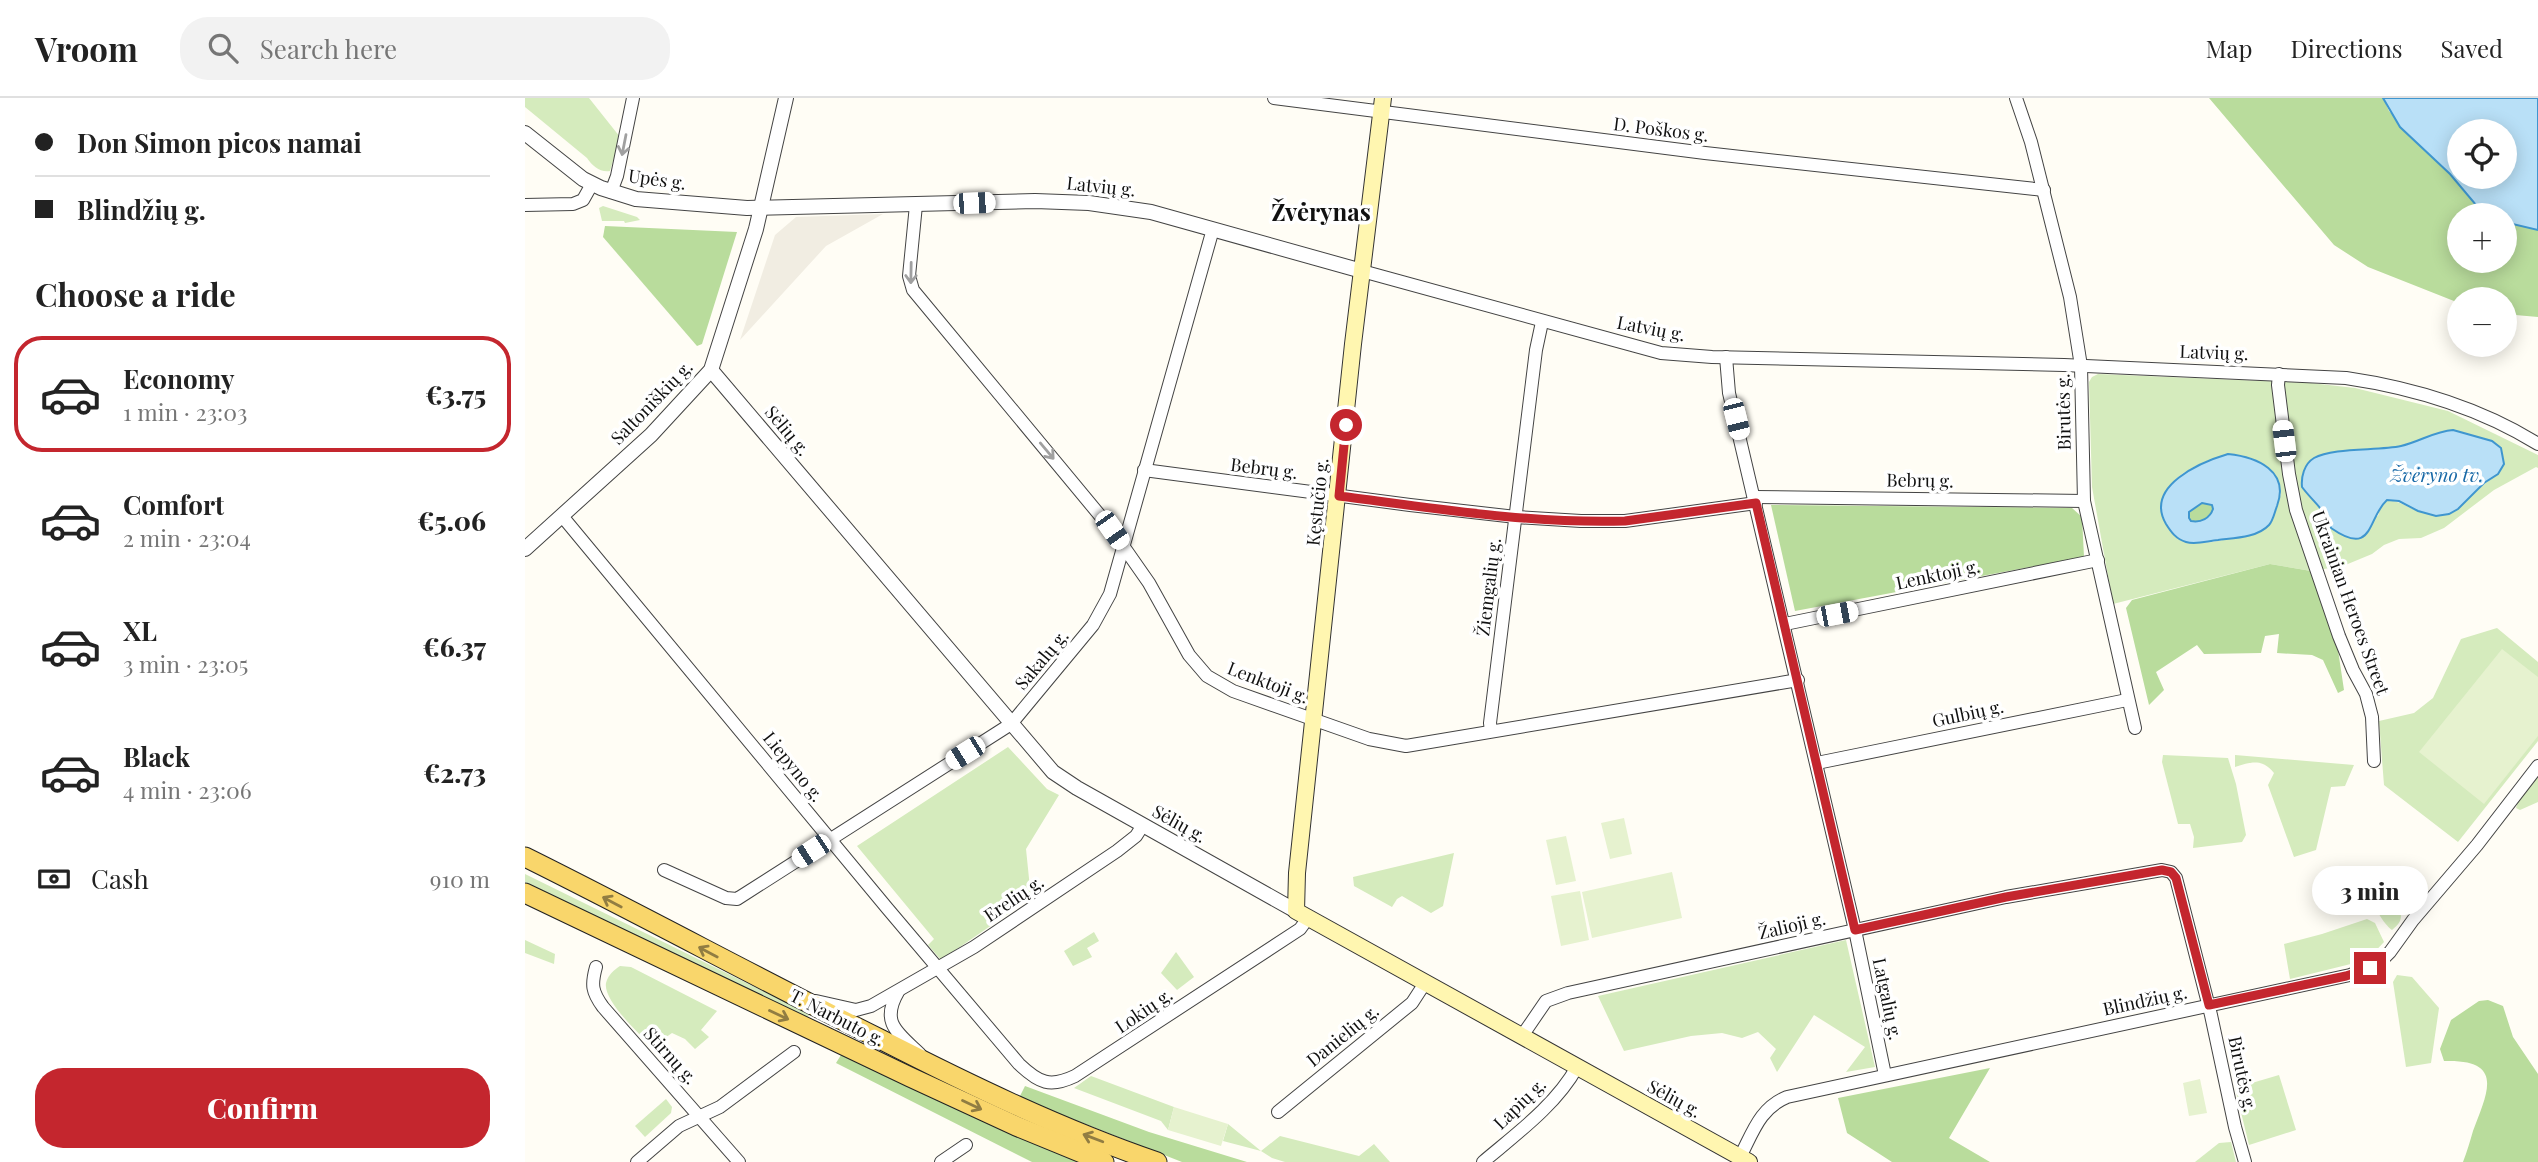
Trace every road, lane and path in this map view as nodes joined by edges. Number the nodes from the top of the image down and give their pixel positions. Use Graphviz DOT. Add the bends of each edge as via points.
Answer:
graph roads {
  1 [pos="633,98"];
  2 [pos="786,98"];
  3 [pos="1275,98"];
  4 [pos="2016,98"];
  5 [pos="1382,105"];
  6 [pos="525,132"];
  7 [pos="592,184"];
  8 [pos="2044,190"];
  9 [pos="611,192"];
  10 [pos="525,205"];
  11 [pos="916,205"];
  12 [pos="761,208"];
  13 [pos="1213,229"];
  14 [pos="1362,271"];
  15 [pos="1542,322"];
  16 [pos="1726,357"];
  17 [pos="2081,366"];
  18 [pos="711,370"];
  19 [pos="2279,374"];
  20 [pos="2538,444"];
  21 [pos="1145,470"];
  22 [pos="1339,496"];
  23 [pos="1755,500"];
  24 [pos="2084,500"];
  25 [pos="562,516"];
  26 [pos="1516,517"];
  27 [pos="1124,546"];
  28 [pos="525,549"];
  29 [pos="2098,560"];
  30 [pos="1785,624"];
  31 [pos="1798,680"];
  32 [pos="2127,700"];
  33 [pos="1314,720"];
  34 [pos="1011,724"];
  35 [pos="2135,729"];
  36 [pos="1491,731"];
  37 [pos="2374,761"];
  38 [pos="1817,763"];
  39 [pos="2538,766"];
  40 [pos="1143,825"];
  41 [pos="830,839"];
  42 [pos="525,857"];
  43 [pos="664,870"];
  44 [pos="2171,872"];
  45 [pos="525,892"];
  46 [pos="1302,914"];
  47 [pos="1855,930"];
  48 [pos="596,967"];
  49 [pos="939,967"];
  50 [pos="1425,983"];
  51 [pos="898,992"];
  52 [pos="799,999"];
  53 [pos="2209,1005"];
  54 [pos="1522,1036"];
  55 [pos="999,1039"];
  56 [pos="794,1052"];
  57 [pos="933,1066"];
  58 [pos="1577,1066"];
  59 [pos="1885,1075"];
  60 [pos="1278,1112"];
  61 [pos="699,1116"];
  62 [pos="966,1145"];
  63 [pos="1744,1159"];
  64 [pos="637,1162"];
  65 [pos="739,1162"];
  66 [pos="941,1162"];
  67 [pos="1104,1162"];
  68 [pos="1157,1162"];
  69 [pos="1483,1162"];
  70 [pos="2245,1162"];
  1 -- 9 [label="street, one-way"];
  2 -- 12 [label="street, Saltoniškių g."];
  3 -- 5 [label="street, D. Poškos g."];
  4 -- 8 [label="street, Birutės g."];
  5 -- 8 [label="street, D. Poškos g." via="1705,153"];
  5 -- 14 [label="main road, Kęstučio g."];
  6 -- 7 [label="street, Upės g."];
  7 -- 9 [label="street, Upės g."];
  7 -- 10 [label="street" via="583,200 573,204"];
  8 -- 17 [label="street, Birutės g."];
  9 -- 12 [label="street, Upės g." via="652,202"];
  11 -- 12 [label="street, Latvių g."];
  11 -- 13 [label="street, Latvių g." via="1089,203 1151,212"];
  11 -- 27 [label="street, Lenktoji g., one-way" via="909,276 912,290"];
  12 -- 18 [label="street, Saltoniškių g."];
  13 -- 14 [label="street, Latvių g."];
  13 -- 21 [label="street, Sakalų g."];
  14 -- 15 [label="street, Latvių g."];
  14 -- 22 [label="main road, Kęstučio g."];
  15 -- 16 [label="street, Latvių g." via="1661,353"];
  15 -- 26 [label="street, Žiemgalių g."];
  16 -- 17 [label="street, Latvių g."];
  16 -- 23 [label="street, Latgalių g." via="1729,393"];
  17 -- 19 [label="street, Latvių g."];
  17 -- 24 [label="street, Birutės g."];
  18 -- 25 [label="street, Saltoniškių g." via="651,435"];
  18 -- 34 [label="street, Sėlių g."];
  19 -- 20 [label="street, Latvių g." via="2390,384 2477,413"];
  19 -- 37 [label="street, Ukrainian Heroes Street" via="2296,510 2339,636 2366,694"];
  21 -- 22 [label="street, Bebrų g."];
  21 -- 27 [label="street, Sakalų g."];
  22 -- 26 [label="street, Bebrų g."];
  22 -- 33 [label="main road, Kęstučio g."];
  23 -- 24 [label="street, Bebrų g."];
  23 -- 26 [label="street, Bebrų g." via="1625,521"];
  23 -- 30 [label="street, Latgalių g."];
  24 -- 29 [label="street, Birutės g."];
  25 -- 28 [label="street, Saltoniškių g."];
  25 -- 41 [label="street, Liepyno g."];
  26 -- 36 [label="street, Žiemgalių g."];
  27 -- 33 [label="street, Lenktoji g." via="1207,676 1233,691"];
  27 -- 34 [label="street, Sakalų g." via="1101,613"];
  29 -- 30 [label="street, Lenktoji g."];
  29 -- 32 [label="street, Birutės g."];
  30 -- 31 [label="street, Latgalių g."];
  31 -- 36 [label="street, Lenktoji g."];
  31 -- 38 [label="street, Latgalių g."];
  32 -- 35 [label="street, Birutės g."];
  32 -- 38 [label="street, Gulbių g."];
  33 -- 36 [label="street, Lenktoji g." via="1394,745"];
  33 -- 46 [label="main road, Kęstučio g." via="1297,873"];
  34 -- 40 [label="street, Sėlių g." via="1053,772"];
  34 -- 41 [label="street, Sakalų g."];
  38 -- 47 [label="street, Latgalių g."];
  39 -- 53 [label="street, Blindžių g." via="2378,964 2350,975"];
  40 -- 46 [label="street, Sėlių g."];
  40 -- 49 [label="street, Erelių g." via="1117,851"];
  41 -- 43 [label="street, Sakalų g." via="737,899"];
  41 -- 49 [label="street, Liepyno g."];
  52 -- 42 [label="main road, T. Narbuto g., one-way"];
  44 -- 47 [label="street, Žalioji g." via="2150,870"];
  44 -- 53 [label="street, Birutės g."];
  45 -- 67 [label="main road, T. Narbuto g., one-way" via="910,1077"];
  46 -- 50 [label="main road, Sėlių g."];
  46 -- 55 [label="street, Lokių g." via="1300,929 1061,1083 1031,1075"];
  47 -- 54 [label="street, Žalioji g." via="1553,997"];
  47 -- 59 [label="street, Latgalių g."];
  48 -- 61 [label="street, Stirnų g." via="593,993"];
  49 -- 51 [label="street, Erelių g."];
  49 -- 55 [label="street, Liepyno g."];
  50 -- 54 [label="main road, Sėlių g."];
  50 -- 60 [label="street, Danielių g." via="1412,1003"];
  51 -- 52 [label="street, Erelių g." via="862,1009"];
  51 -- 57 [label="street" via="890,1009 891,1023"];
  52 -- 57 [label="main road, T. Narbuto g."];
  53 -- 59 [label="street, Blindžių g."];
  53 -- 70 [label="street, Birutės g."];
  54 -- 58 [label="main road, Sėlių g."];
  56 -- 61 [label="street" via="720,1107"];
  68 -- 57 [label="main road, T. Narbuto g., one-way" via="1023,1109"];
  58 -- 63 [label="main road, Sėlių g."];
  58 -- 69 [label="street, Lapių g." via="1543,1110"];
  59 -- 63 [label="street, Blindžių g." via="1774,1103 1758,1120"];
  61 -- 64 [label="street" via="679,1126"];
  61 -- 65 [label="street, Stirnų g."];
  62 -- 66 [label="street"];
}
